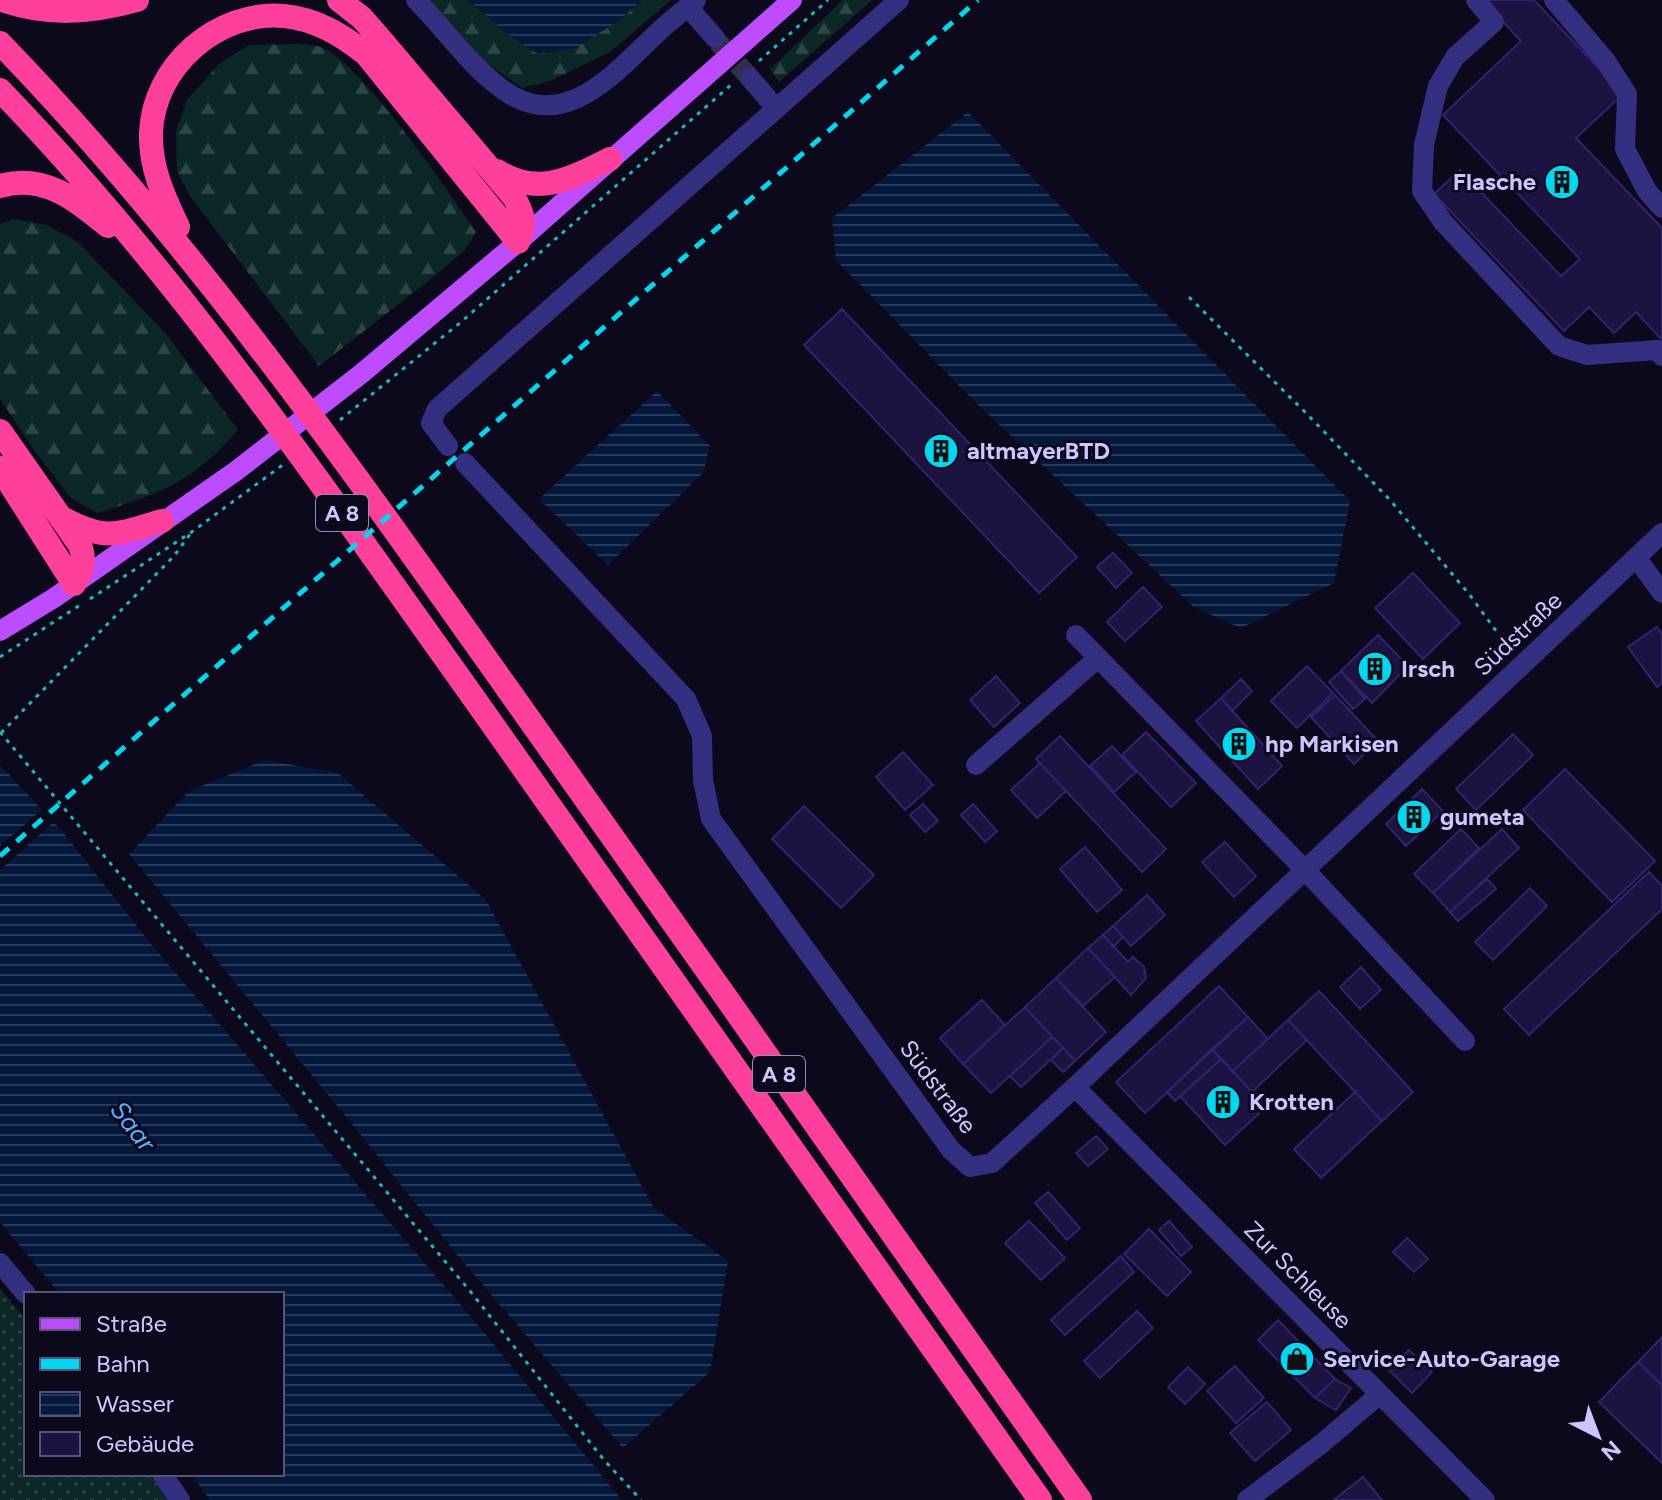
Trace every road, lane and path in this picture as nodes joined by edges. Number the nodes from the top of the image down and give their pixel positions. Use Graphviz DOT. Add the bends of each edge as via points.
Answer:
graph roads {
  1 [pos="2,0"];
  2 [pos="137,0"];
  3 [pos="339,0"];
  4 [pos="416,0"];
  5 [pos="792,0"];
  6 [pos="828,0"];
  7 [pos="899,0"];
  8 [pos="1476,0"];
  9 [pos="1554,0"];
  10 [pos="692,3"];
  11 [pos="715,38"];
  12 [pos="0,43"];
  13 [pos="746,75"];
  14 [pos="0,90"];
  15 [pos="775,107"];
  16 [pos="610,159"];
  17 [pos="488,166"];
  18 [pos="0,186"];
  19 [pos="1662,208"];
  20 [pos="518,242"];
  21 [pos="192,259"];
  22 [pos="156,266"];
  23 [pos="1189,297"];
  24 [pos="1662,356"];
  25 [pos="375,392"];
  26 [pos="0,431"];
  27 [pos="448,446"];
  28 [pos="465,463"];
  29 [pos="0,468"];
  30 [pos="251,490"];
  31 [pos="56,515"];
  32 [pos="162,521"];
  33 [pos="193,531"];
  34 [pos="1662,533"];
  35 [pos="1636,557"];
  36 [pos="74,584"];
  37 [pos="1662,593"];
  38 [pos="0,631"];
  39 [pos="1076,635"];
  40 [pos="0,657"];
  41 [pos="1098,658"];
  42 [pos="1522,665"];
  43 [pos="1,733"];
  44 [pos="976,765"];
  45 [pos="1306,871"];
  46 [pos="1465,1041"];
  47 [pos="1075,1087"];
  48 [pos="0,1263"];
  49 [pos="24,1292"];
  50 [pos="1380,1394"];
  51 [pos="163,1476"];
  52 [pos="180,1500"];
  53 [pos="641,1500"];
  54 [pos="1040,1500"];
  55 [pos="1080,1500"];
  56 [pos="1247,1500"];
  57 [pos="1485,1500"];
  1 -- 2 [label="highway" via="30,10 59,11"];
  3 -- 17 [label="highway" via="362,18"];
  4 -- 10 [label="street" via="500,88 541,106 566,103 596,87"];
  5 -- 16 [label="main road"];
  6 -- 13 [label="path"];
  7 -- 15 [label="street"];
  8 -- 24 [label="street" via="1494,22 1455,57 1438,86 1424,145 1422,191 1443,222 1559,346 1587,355 1657,350"];
  9 -- 19 [label="street" via="1627,94 1625,149"];
  10 -- 11 [label="street"];
  12 -- 21 [label="highway, A 8"];
  13 -- 15 [label="street"];
  13 -- 25 [label="path"];
  14 -- 22 [label="highway, A 8"];
  15 -- 27 [label="street" via="437,409 431,423"];
  16 -- 17 [label="highway" via="540,185 515,182"];
  16 -- 20 [label="main road"];
  17 -- 20 [label="highway" via="525,217"];
  18 -- 22 [label="highway" via="34,183 63,192"];
  20 -- 21 [label="highway" via="366,54 323,26 283,16 252,18 212,34 172,71 156,99 153,165"];
  20 -- 32 [label="main road" via="361,374"];
  21 -- 55 [label="highway, A 8" via="341,453"];
  22 -- 54 [label="highway, A 8" via="314,473"];
  23 -- 42 [label="path" via="1390,500"];
  26 -- 31 [label="highway"];
  28 -- 47 [label="street, Südstraße" via="686,699 702,736 711,819 951,1150 970,1167 992,1163"];
  29 -- 36 [label="highway"];
  30 -- 33 [label="path"];
  31 -- 32 [label="highway" via="105,535"];
  31 -- 36 [label="highway" via="84,555"];
  32 -- 36 [label="main road"];
  33 -- 40 [label="path"];
  33 -- 43 [label="path"];
  34 -- 35 [label="street, Südstraße"];
  35 -- 37 [label="street"];
  35 -- 42 [label="street, Südstraße"];
  36 -- 38 [label="main road"];
  39 -- 41 [label="street"];
  41 -- 44 [label="street"];
  41 -- 45 [label="street"];
  42 -- 45 [label="street, Südstraße"];
  43 -- 53 [label="path"];
  45 -- 46 [label="street"];
  45 -- 47 [label="street, Südstraße"];
  47 -- 50 [label="street, Zur Schleuse"];
  48 -- 49 [label="street"];
  50 -- 56 [label="street"];
  50 -- 57 [label="street, Zur Schleuse"];
  51 -- 52 [label="street"];
}
